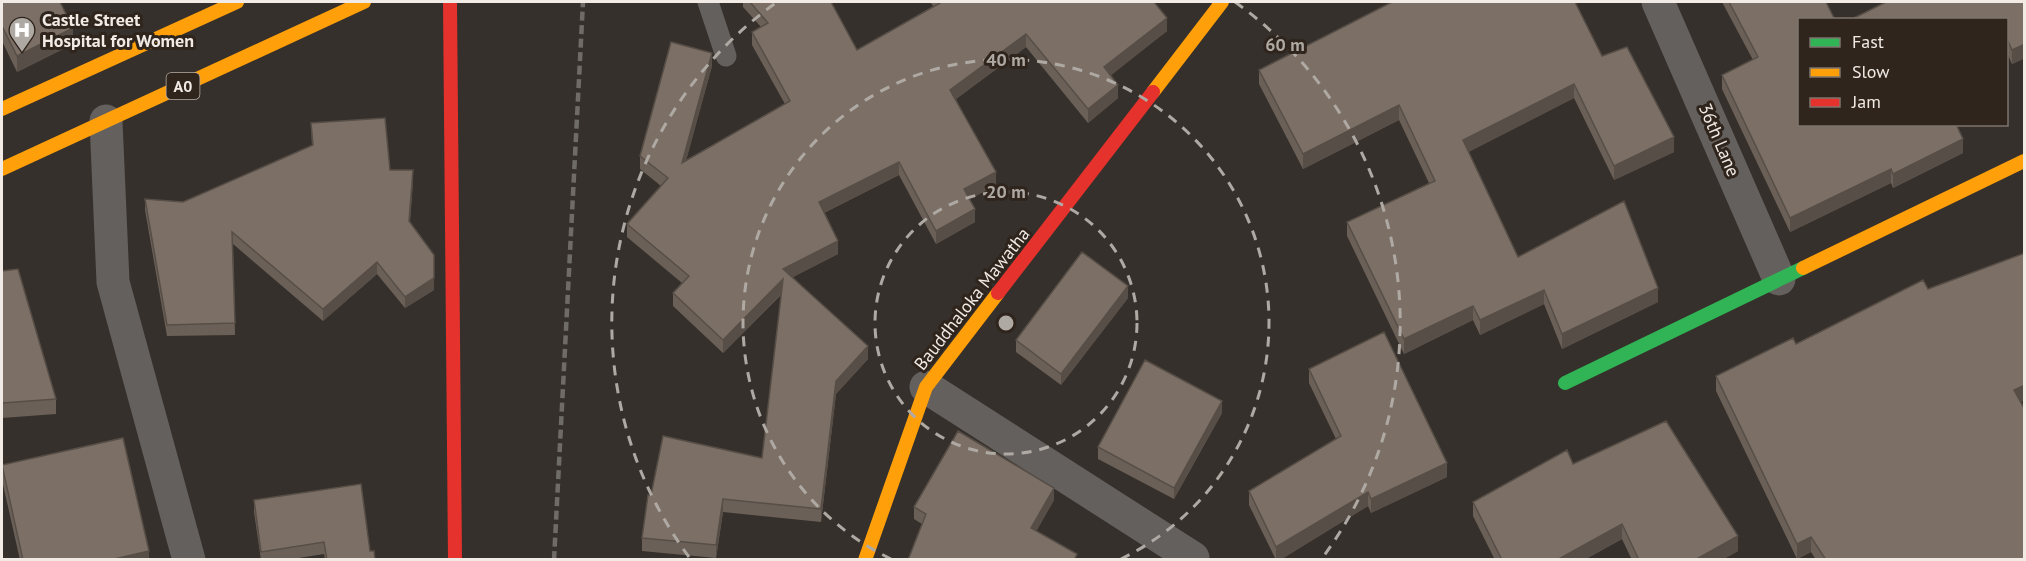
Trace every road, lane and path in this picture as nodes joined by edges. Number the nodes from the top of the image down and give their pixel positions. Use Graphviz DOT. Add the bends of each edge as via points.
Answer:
graph roads {
  1 [pos="237,2"];
  2 [pos="364,2"];
  3 [pos="450,2"];
  4 [pos="708,2"];
  5 [pos="1222,2"];
  6 [pos="1658,2"];
  7 [pos="726,56"];
  8 [pos="2,108"];
  9 [pos="106,121"];
  10 [pos="2025,160"];
  11 [pos="2,169"];
  12 [pos="1779,279"];
  13 [pos="1565,383"];
  14 [pos="926,387"];
  15 [pos="1193,558"];
  16 [pos="189,560"];
  17 [pos="454,560"];
  18 [pos="865,560"];
  1 -- 8 [label="main road"];
  2 -- 9 [label="main road, A0"];
  3 -- 17 [label="main road"];
  4 -- 7 [label="lane"];
  5 -- 14 [label="main road, Bauddhaloka Mawatha"];
  6 -- 12 [label="street, 36th Lane"];
  9 -- 11 [label="main road, A0"];
  9 -- 16 [label="street" via="113,282"];
  10 -- 12 [label="main road"];
  12 -- 13 [label="main road"];
  14 -- 15 [label="street"];
  14 -- 18 [label="main road, Bauddhaloka Mawatha"];
}
